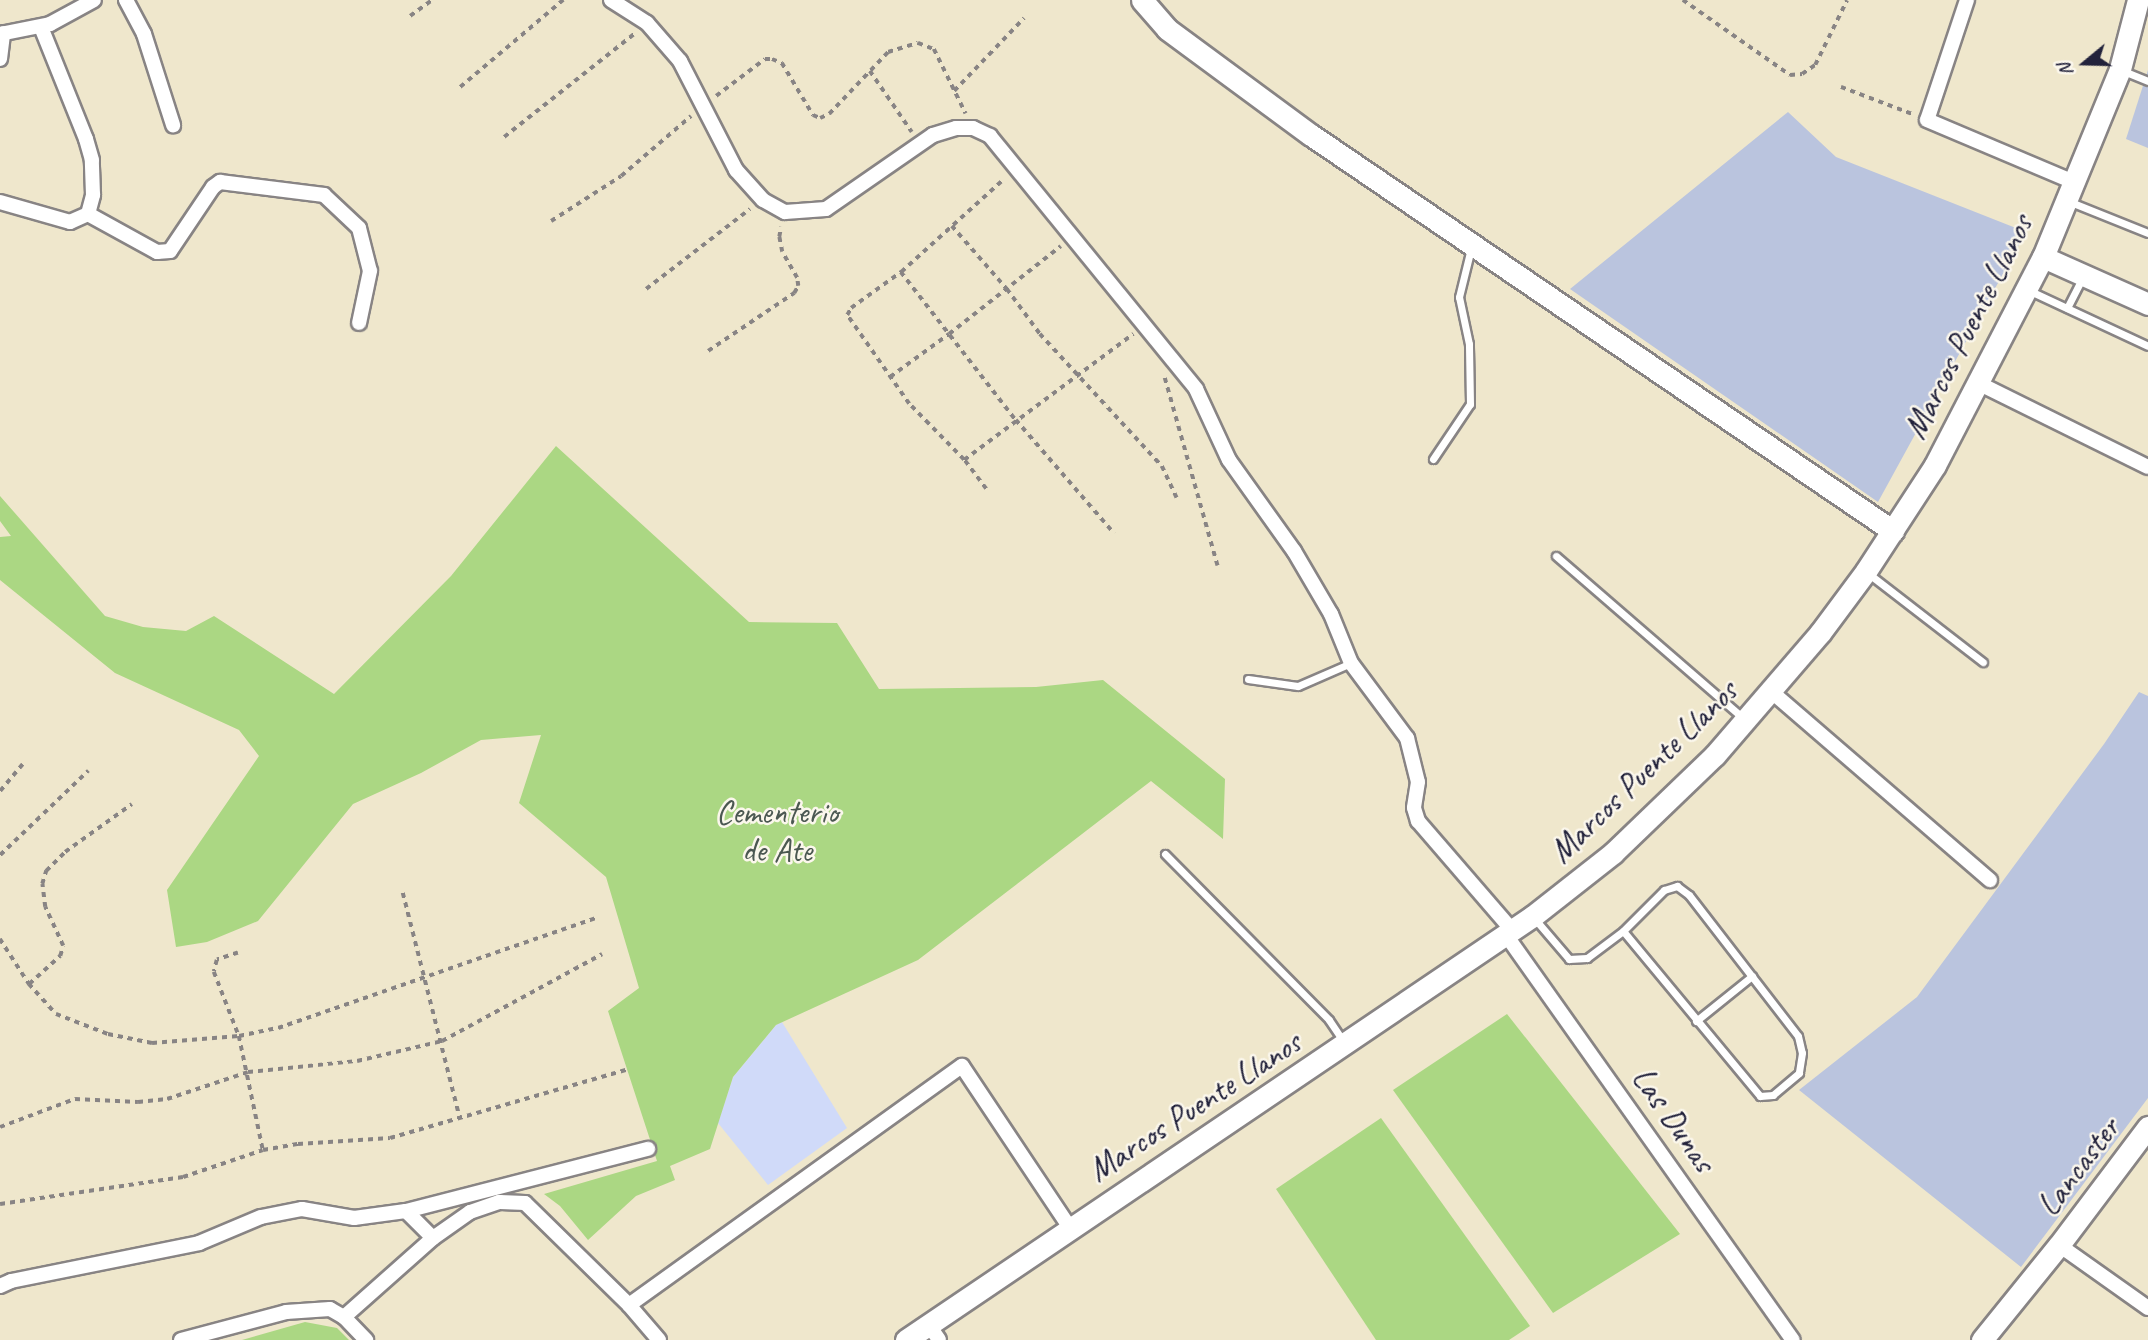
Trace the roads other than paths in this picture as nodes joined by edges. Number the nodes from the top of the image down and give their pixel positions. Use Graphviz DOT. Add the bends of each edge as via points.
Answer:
graph roads {
  1 [pos="94,0"];
  2 [pos="126,0"];
  3 [pos="611,0"];
  4 [pos="1142,0"];
  5 [pos="1967,0"];
  6 [pos="2138,0"];
  7 [pos="41,27"];
  8 [pos="1,34"];
  9 [pos="0,59"];
  10 [pos="2120,69"];
  11 [pos="2148,81"];
  12 [pos="173,125"];
  13 [pos="2070,191"];
  14 [pos="0,202"];
  15 [pos="88,214"];
  16 [pos="2148,233"];
  17 [pos="1473,244"];
  18 [pos="2043,257"];
  19 [pos="2085,274"];
  20 [pos="2028,290"];
  21 [pos="2148,304"];
  22 [pos="2067,308"];
  23 [pos="359,323"];
  24 [pos="2148,346"];
  25 [pos="1980,384"];
  26 [pos="1433,459"];
  27 [pos="2148,467"];
  28 [pos="1893,531"];
  29 [pos="1556,556"];
  30 [pos="1866,571"];
  31 [pos="1983,662"];
  32 [pos="1351,663"];
  33 [pos="1248,678"];
  34 [pos="1772,692"];
  35 [pos="1746,721"];
  36 [pos="1165,854"];
  37 [pos="1990,880"];
  38 [pos="1533,916"];
  39 [pos="1623,930"];
  40 [pos="1509,932"];
  41 [pos="1752,976"];
  42 [pos="1696,1021"];
  43 [pos="1346,1045"];
  44 [pos="2148,1127"];
  45 [pos="648,1149"];
  46 [pos="406,1211"];
  47 [pos="1070,1228"];
  48 [pos="433,1238"];
  49 [pos="2059,1245"];
  50 [pos="0,1286"];
  51 [pos="629,1305"];
  52 [pos="2148,1308"];
  53 [pos="344,1317"];
  54 [pos="934,1332"];
  55 [pos="181,1340"];
  56 [pos="366,1340"];
  57 [pos="659,1340"];
  58 [pos="906,1340"];
  59 [pos="1793,1340"];
  60 [pos="1982,1340"];
  1 -- 7 [label="street"];
  2 -- 12 [label="street" via="145,34"];
  3 -- 32 [label="street, Las Dunas" via="647,23 680,61 736,170 763,200 785,212 827,209 933,135 973,128 990,136 1196,389 1229,460 1294,551 1331,614"];
  4 -- 17 [label="street" via="1167,29 1311,135"];
  5 -- 13 [label="street" via="1927,120"];
  6 -- 10 [label="street, Marcos Puente Llanos"];
  7 -- 8 [label="street"];
  7 -- 15 [label="street" via="92,160 93,195"];
  8 -- 9 [label="street"];
  10 -- 11 [label="lane"];
  10 -- 13 [label="street, Marcos Puente Llanos"];
  13 -- 16 [label="lane"];
  13 -- 18 [label="street, Marcos Puente Llanos"];
  14 -- 15 [label="street" via="70,222"];
  15 -- 23 [label="street" via="157,252 170,251 220,182 324,195 359,228 370,271"];
  17 -- 26 [label="lane" via="1459,297 1469,344 1470,404"];
  17 -- 28 [label="street"];
  18 -- 19 [label="street"];
  18 -- 20 [label="street, Marcos Puente Llanos"];
  19 -- 21 [label="street"];
  19 -- 22 [label="lane"];
  20 -- 22 [label="lane"];
  20 -- 25 [label="street, Marcos Puente Llanos"];
  22 -- 24 [label="lane"];
  25 -- 27 [label="street"];
  25 -- 28 [label="street, Marcos Puente Llanos" via="1936,466"];
  28 -- 30 [label="street, Marcos Puente Llanos"];
  29 -- 35 [label="lane"];
  30 -- 31 [label="lane"];
  30 -- 34 [label="street, Marcos Puente Llanos"];
  32 -- 33 [label="lane" via="1297,686"];
  32 -- 40 [label="street, Las Dunas" via="1407,738 1418,782 1418,821"];
  34 -- 35 [label="street, Marcos Puente Llanos"];
  34 -- 37 [label="street"];
  35 -- 38 [label="street, Marcos Puente Llanos" via="1650,819"];
  36 -- 43 [label="lane" via="1329,1020"];
  38 -- 39 [label="lane" via="1569,959 1587,958"];
  38 -- 40 [label="street, Marcos Puente Llanos"];
  39 -- 41 [label="lane" via="1664,890 1677,886"];
  39 -- 42 [label="lane"];
  40 -- 43 [label="street, Marcos Puente Llanos"];
  40 -- 59 [label="street, Las Dunas"];
  41 -- 42 [label="lane"];
  41 -- 42 [label="lane" via="1798,1036 1802,1053 1799,1073 1773,1096 1760,1096 1751,1088"];
  43 -- 47 [label="street, Marcos Puente Llanos"];
  44 -- 49 [label="street, Lancaster"];
  45 -- 46 [label="street"];
  46 -- 48 [label="street"];
  46 -- 50 [label="street" via="354,1218 302,1209 261,1217 199,1243 11,1280"];
  47 -- 51 [label="street" via="962,1066"];
  47 -- 54 [label="street, Marcos Puente Llanos"];
  48 -- 51 [label="street" via="470,1212 499,1202 525,1203"];
  48 -- 53 [label="street"];
  49 -- 52 [label="street"];
  49 -- 60 [label="street, Lancaster"];
  51 -- 57 [label="street"];
  53 -- 55 [label="street" via="330,1309 286,1312"];
  53 -- 56 [label="street"];
  54 -- 58 [label="street, Marcos Puente Llanos"];
}
